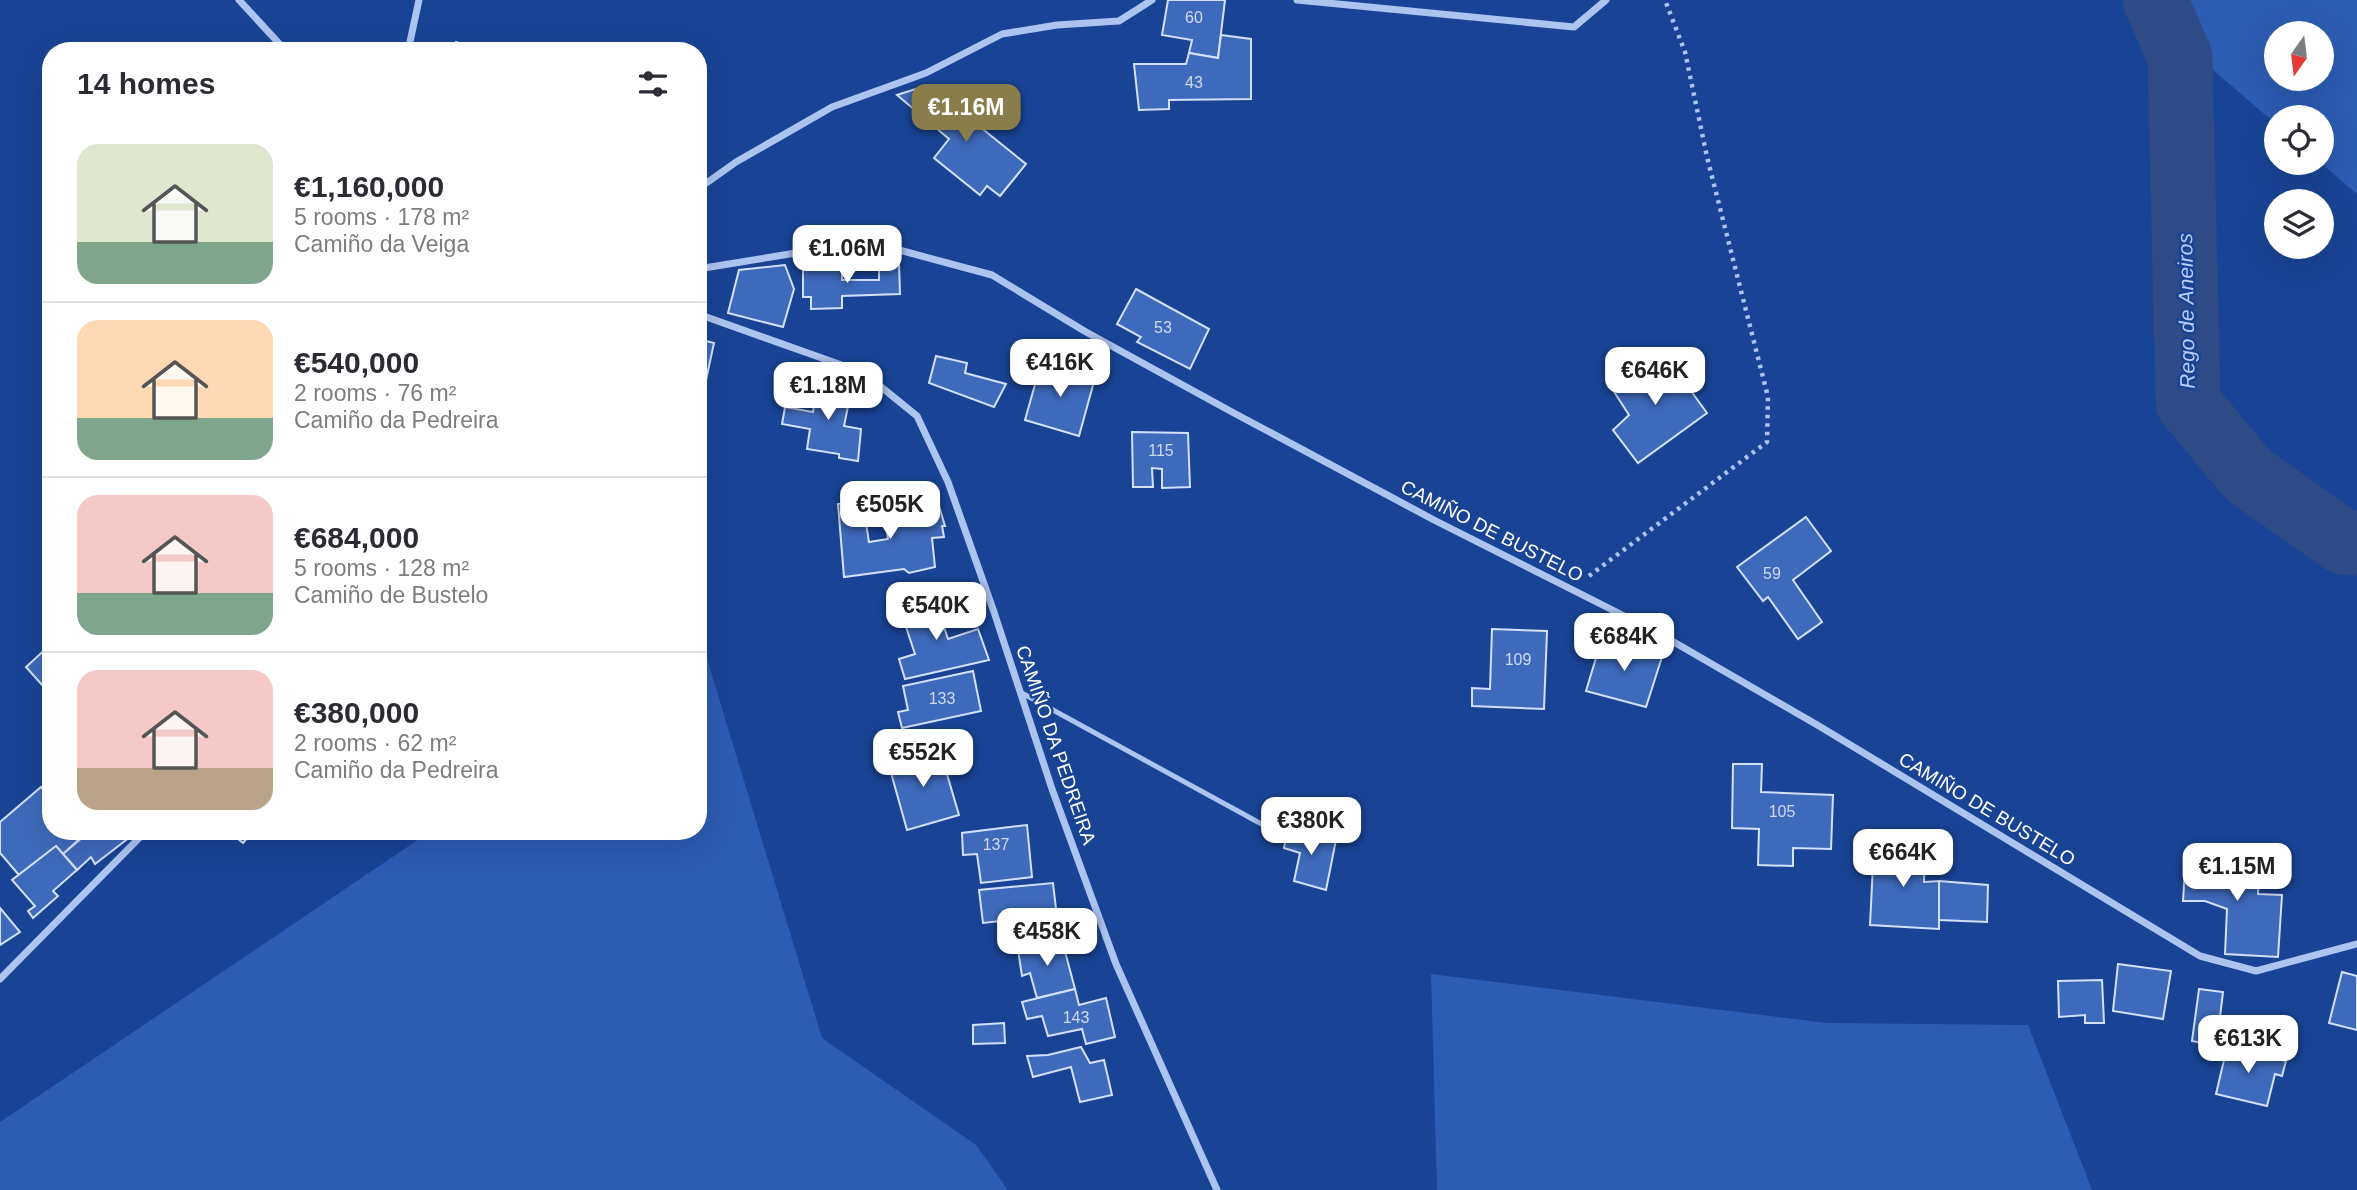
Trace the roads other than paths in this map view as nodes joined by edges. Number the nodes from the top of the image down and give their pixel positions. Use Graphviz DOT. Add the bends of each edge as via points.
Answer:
graph roads {
  1 [pos="239,0"];
  2 [pos="419,0"];
  3 [pos="1152,0"];
  4 [pos="1297,0"];
  5 [pos="1606,0"];
  6 [pos="278,42"];
  7 [pos="410,42"];
  8 [pos="707,183"];
  9 [pos="707,268"];
  10 [pos="707,317"];
  11 [pos="1020,692"];
  12 [pos="1267,827"];
  13 [pos="137,840"];
  14 [pos="2357,944"];
  15 [pos="0,979"];
  16 [pos="1217,1190"];
  1 -- 6 [label="street"];
  2 -- 7 [label="street"];
  3 -- 8 [label="street" via="1119,21 1002,34 926,73 832,107"];
  4 -- 5 [label="street" via="1574,27"];
  9 -- 14 [label="street, CAMIÑO DE BUSTELO" via="808,251 899,250 992,275 1232,412 1660,634 2200,956 2256,971"];
  10 -- 11 [label="street, CAMIÑO DA PEDREIRA" via="864,373 917,416 948,482"];
  11 -- 12 [label="lane"];
  11 -- 16 [label="street, CAMIÑO DA PEDREIRA" via="1116,964"];
  13 -- 15 [label="street"];
}
